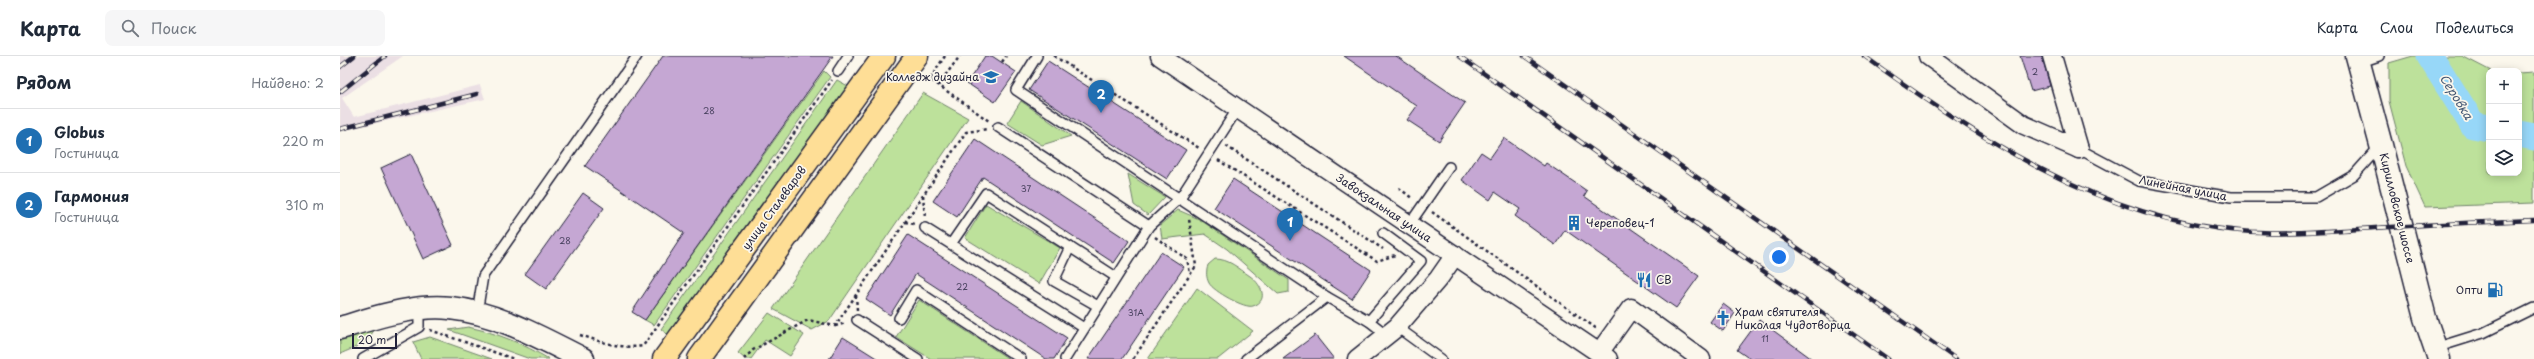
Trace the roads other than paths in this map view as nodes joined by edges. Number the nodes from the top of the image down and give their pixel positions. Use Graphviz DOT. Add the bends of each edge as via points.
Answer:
graph roads {
  1 [pos="637,56"];
  2 [pos="848,56"];
  3 [pos="884,56"];
  4 [pos="917,56"];
  5 [pos="1037,56"];
  6 [pos="1160,56"];
  7 [pos="1928,56"];
  8 [pos="2052,56"];
  9 [pos="2379,56"];
  10 [pos="2357,60"];
  11 [pos="838,71"];
  12 [pos="1238,108"];
  13 [pos="998,127"];
  14 [pos="2381,145"];
  15 [pos="2079,149"];
  16 [pos="1449,167"];
  17 [pos="1183,201"];
  18 [pos="1409,225"];
  19 [pos="925,228"];
  20 [pos="1148,228"];
  21 [pos="1383,233"];
  22 [pos="951,244"];
  23 [pos="1070,247"];
  24 [pos="1455,255"];
  25 [pos="1116,277"];
  26 [pos="1327,297"];
  27 [pos="1098,306"];
  28 [pos="2534,308"];
  29 [pos="477,313"];
  30 [pos="419,318"];
  31 [pos="899,318"];
  32 [pos="857,320"];
  33 [pos="1369,321"];
  34 [pos="340,328"];
  35 [pos="1084,328"];
  36 [pos="1392,331"];
  37 [pos="2437,353"];
  38 [pos="1603,356"];
  39 [pos="363,359"];
  40 [pos="583,359"];
  41 [pos="664,359"];
  42 [pos="699,359"];
  43 [pos="918,359"];
  44 [pos="1021,359"];
  45 [pos="1065,359"];
  46 [pos="1246,359"];
  47 [pos="1357,359"];
  48 [pos="1441,359"];
  49 [pos="1701,359"];
  1 -- 29 [label="lane" via="483,276"];
  2 -- 11 [label="lane"];
  3 -- 41 [label="main road, улица Сталеваров"];
  4 -- 42 [label="main road"];
  5 -- 17 [label="lane" via="1016,90"];
  6 -- 12 [label="street, Завокзальная улица"];
  7 -- 15 [label="street, Линейная улица" via="2024,125"];
  8 -- 15 [label="street"];
  9 -- 10 [label="lane"];
  10 -- 14 [label="main road, Кирилловское шоссе"];
  12 -- 17 [label="lane" via="1208,154"];
  12 -- 18 [label="street, Завокзальная улица"];
  13 -- 20 [label="lane"];
  14 -- 15 [label="lane, Линейная улица" via="2354,175 2316,197 2231,197 2139,181"];
  14 -- 37 [label="main road, Кирилловское шоссе" via="2425,318"];
  16 -- 18 [label="lane"];
  17 -- 20 [label="lane"];
  17 -- 26 [label="lane"];
  18 -- 24 [label="street, Завокзальная улица"];
  19 -- 22 [label="lane"];
  20 -- 25 [label="lane"];
  21 -- 33 [label="lane" via="1421,261"];
  22 -- 23 [label="lane" via="986,194"];
  22 -- 35 [label="lane"];
  23 -- 25 [label="lane"];
  23 -- 27 [label="lane" via="1054,281"];
  24 -- 36 [label="street" via="1439,278"];
  24 -- 38 [label="street, Завокзальная улица"];
  25 -- 27 [label="lane"];
  26 -- 33 [label="lane"];
  26 -- 46 [label="lane"];
  27 -- 35 [label="lane"];
  28 -- 37 [label="lane"];
  29 -- 30 [label="main road" via="449,308"];
  29 -- 40 [label="main road" via="509,323"];
  30 -- 34 [label="main road" via="373,318"];
  30 -- 39 [label="lane"];
  31 -- 44 [label="lane" via="916,290"];
  32 -- 43 [label="lane"];
  33 -- 36 [label="lane"];
  35 -- 45 [label="lane"];
  36 -- 47 [label="street"];
  36 -- 48 [label="lane"];
  38 -- 49 [label="street" via="1609,338 1631,308"];
}
